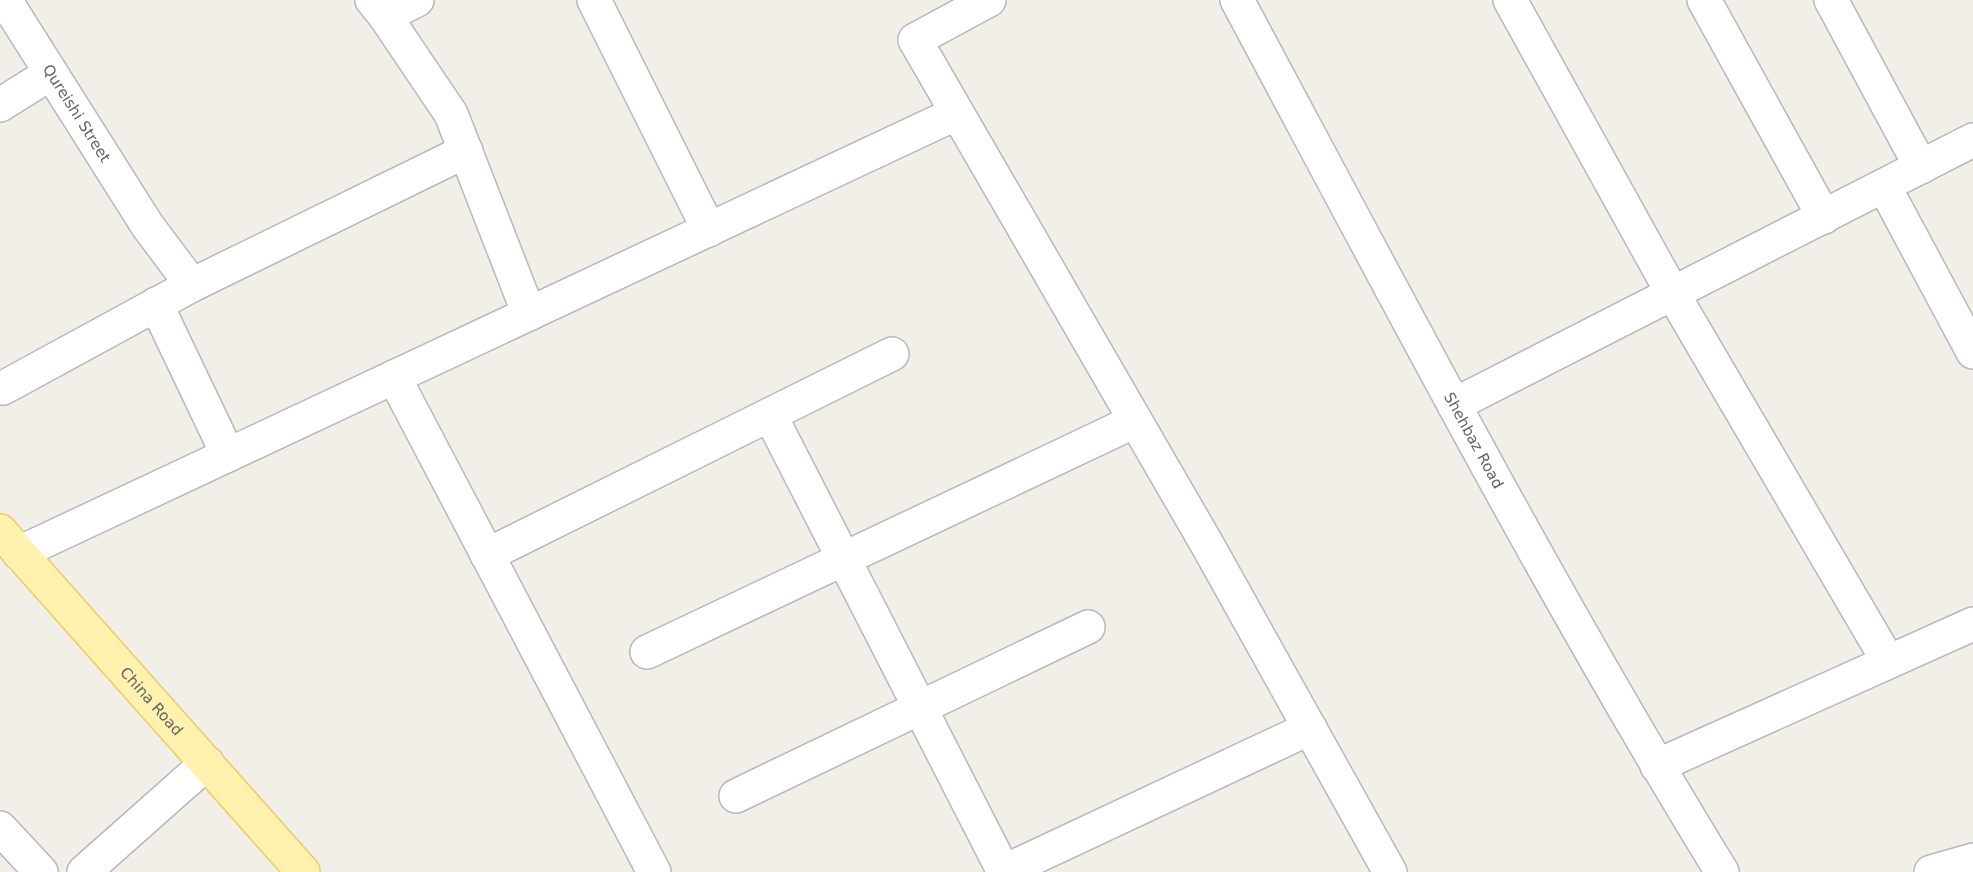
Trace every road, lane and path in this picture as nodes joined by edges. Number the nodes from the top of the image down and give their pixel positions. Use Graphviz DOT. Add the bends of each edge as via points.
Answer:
graph roads {
  1 [pos="5,0"];
  2 [pos="417,0"];
  3 [pos="594,0"];
  4 [pos="989,0"];
  5 [pos="1237,0"];
  6 [pos="1510,0"];
  7 [pos="1704,0"];
  8 [pos="1830,0"];
  9 [pos="379,8"];
  10 [pos="51,73"];
  11 [pos="0,105"];
  12 [pos="957,113"];
  13 [pos="1973,140"];
  14 [pos="465,151"];
  15 [pos="1921,167"];
  16 [pos="1884,186"];
  17 [pos="1824,217"];
  18 [pos="709,230"];
  19 [pos="192,285"];
  20 [pos="1673,294"];
  21 [pos="156,304"];
  22 [pos="529,314"];
  23 [pos="1973,352"];
  24 [pos="892,354"];
  25 [pos="394,377"];
  26 [pos="3,388"];
  27 [pos="1454,405"];
  28 [pos="770,415"];
  29 [pos="1136,421"];
  30 [pos="228,455"];
  31 [pos="9,542"];
  32 [pos="487,555"];
  33 [pos="843,558"];
  34 [pos="1973,624"];
  35 [pos="1088,627"];
  36 [pos="647,652"];
  37 [pos="1888,661"];
  38 [pos="919,707"];
  39 [pos="1310,728"];
  40 [pos="207,763"];
  41 [pos="1657,766"];
  42 [pos="736,796"];
  43 [pos="0,828"];
  44 [pos="41,872"];
  45 [pos="84,872"];
  46 [pos="303,872"];
  47 [pos="654,872"];
  48 [pos="1004,872"];
  49 [pos="1390,872"];
  50 [pos="1722,872"];
  1 -- 10 [label="street, Qureishi Street"];
  2 -- 9 [label="street"];
  3 -- 18 [label="street"];
  4 -- 12 [label="street" via="915,40"];
  5 -- 27 [label="street, Shehbaz Road"];
  6 -- 20 [label="street"];
  7 -- 17 [label="street"];
  8 -- 15 [label="street"];
  9 -- 14 [label="street" via="451,114"];
  10 -- 11 [label="street"];
  10 -- 19 [label="street, Qureishi Street" via="147,225"];
  12 -- 18 [label="street"];
  12 -- 29 [label="street"];
  13 -- 15 [label="street"];
  14 -- 19 [label="street"];
  14 -- 22 [label="street"];
  15 -- 16 [label="street"];
  16 -- 17 [label="street"];
  16 -- 23 [label="street"];
  17 -- 20 [label="street"];
  18 -- 22 [label="street"];
  19 -- 21 [label="street"];
  20 -- 27 [label="street"];
  20 -- 37 [label="street"];
  21 -- 26 [label="street"];
  21 -- 30 [label="street"];
  22 -- 25 [label="street"];
  24 -- 28 [label="street"];
  25 -- 30 [label="street"];
  25 -- 32 [label="street"];
  27 -- 41 [label="street, Shehbaz Road"];
  28 -- 32 [label="street"];
  28 -- 33 [label="street"];
  29 -- 33 [label="street"];
  29 -- 39 [label="street"];
  30 -- 31 [label="street"];
  31 -- 40 [label="main road, China Road"];
  32 -- 47 [label="street"];
  33 -- 36 [label="street"];
  33 -- 38 [label="street"];
  34 -- 37 [label="street"];
  35 -- 38 [label="street"];
  37 -- 41 [label="street"];
  38 -- 42 [label="street"];
  38 -- 48 [label="street"];
  39 -- 48 [label="street"];
  39 -- 49 [label="street"];
  40 -- 45 [label="street"];
  40 -- 46 [label="main road, China Road"];
  41 -- 50 [label="street, Shehbaz Road"];
  43 -- 44 [label="street"];
}
